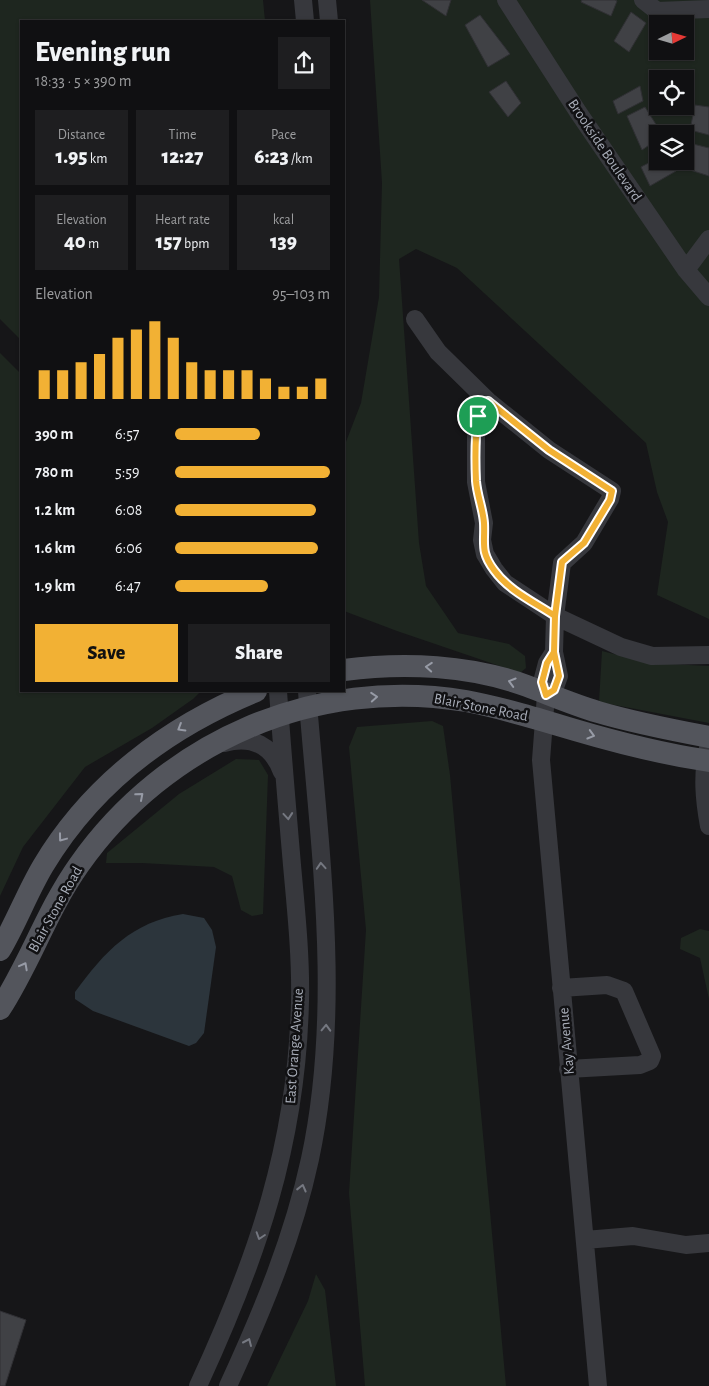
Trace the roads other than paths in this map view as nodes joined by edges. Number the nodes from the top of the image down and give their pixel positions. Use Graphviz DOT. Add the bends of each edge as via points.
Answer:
graph roads {
  1 [pos="303,0"];
  2 [pos="327,0"];
  3 [pos="506,0"];
  4 [pos="643,0"];
  5 [pos="709,9"];
  6 [pos="305,20"];
  7 [pos="329,20"];
  8 [pos="709,239"];
  9 [pos="686,270"];
  10 [pos="709,296"];
  11 [pos="416,320"];
  12 [pos="488,401"];
  13 [pos="555,616"];
  14 [pos="709,655"];
  15 [pos="345,662"];
  16 [pos="381,666"];
  17 [pos="345,670"];
  18 [pos="227,692"];
  19 [pos="254,692"];
  20 [pos="278,692"];
  21 [pos="546,695"];
  22 [pos="308,699"];
  23 [pos="206,714"];
  24 [pos="279,715"];
  25 [pos="544,720"];
  26 [pos="709,738"];
  27 [pos="207,748"];
  28 [pos="708,754"];
  29 [pos="284,780"];
  30 [pos="709,826"];
  31 [pos="0,950"];
  32 [pos="561,988"];
  33 [pos="0,1009"];
  34 [pos="568,1069"];
  35 [pos="585,1240"];
  36 [pos="709,1243"];
  37 [pos="198,1386"];
  38 [pos="228,1386"];
  39 [pos="598,1386"];
  1 -- 6 [label="street"];
  2 -- 7 [label="street"];
  3 -- 9 [label="street, Brookside Boulevard"];
  4 -- 5 [label="street" via="657,11"];
  8 -- 9 [label="street"];
  9 -- 10 [label="street, Brookside Boulevard"];
  11 -- 12 [label="street" via="438,352"];
  12 -- 13 [label="street" via="478,416 476,434 476,482 484,523 482,540 485,554 506,583"];
  12 -- 13 [label="street" via="549,450 612,491 610,500 584,543 562,562"];
  13 -- 14 [label="street" via="621,647 652,656"];
  13 -- 21 [label="street, Kay Avenue" via="554,652 542,682"];
  15 -- 16 [label="street"];
  16 -- 17 [label="main road, Blair Stone Road"];
  21 -- 16 [label="main road, Blair Stone Road, one-way" via="507,680 463,670"];
  18 -- 23 [label="street"];
  19 -- 23 [label="main road, Blair Stone Road"];
  20 -- 24 [label="street, East Orange Avenue"];
  21 -- 25 [label="street, Kay Avenue"];
  21 -- 26 [label="main road, Blair Stone Road" via="624,719"];
  22 -- 24 [label="main road, Blair Stone Road"];
  22 -- 25 [label="main road, Blair Stone Road, one-way" via="422,696 481,704"];
  38 -- 22 [label="street, East Orange Avenue, one-way" via="259,1318 289,1235 310,1158 320,1090 325,1045 327,958"];
  23 -- 31 [label="main road, Blair Stone Road, one-way" via="148,750 114,778 84,810 43,866"];
  24 -- 27 [label="main road, Blair Stone Road"];
  24 -- 29 [label="street, East Orange Avenue"];
  25 -- 28 [label="main road, Blair Stone Road, one-way" via="618,742"];
  25 -- 32 [label="street, Kay Avenue" via="541,760"];
  27 -- 29 [label="street" via="229,742 254,741 272,753"];
  33 -- 27 [label="main road, Blair Stone Road, one-way" via="66,884 96,842 147,790"];
  28 -- 30 [label="street" via="704,799"];
  29 -- 37 [label="street, East Orange Avenue, one-way" via="300,1000 287,1126 277,1178 254,1254"];
  32 -- 34 [label="street, Kay Avenue"];
  32 -- 34 [label="street" via="607,984 624,991 652,1056 650,1061 640,1065"];
  34 -- 35 [label="street, Kay Avenue"];
  35 -- 36 [label="street" via="633,1236 686,1246"];
  35 -- 39 [label="street, Kay Avenue"];
}
